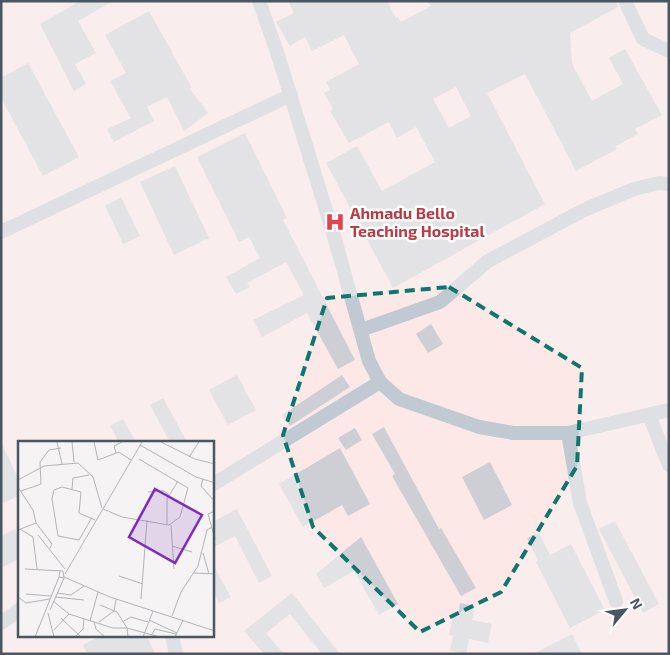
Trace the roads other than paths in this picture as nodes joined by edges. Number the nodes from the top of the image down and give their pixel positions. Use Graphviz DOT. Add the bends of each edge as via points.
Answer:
graph roads {
  1 [pos="259,1"];
  2 [pos="626,1"];
  3 [pos="669,51"];
  4 [pos="291,95"];
  5 [pos="669,184"];
  6 [pos="1,232"];
  7 [pos="361,330"];
  8 [pos="380,382"];
  9 [pos="669,410"];
  10 [pos="650,415"];
  11 [pos="568,433"];
  12 [pos="669,465"];
  13 [pos="214,484"];
  14 [pos="616,601"];
  15 [pos="18,611"];
  16 [pos="1,623"];
  17 [pos="172,638"];
  18 [pos="176,654"];
  1 -- 4 [label="street"];
  2 -- 3 [label="street" via="643,39"];
  4 -- 6 [label="street"];
  4 -- 7 [label="street"];
  5 -- 7 [label="street" via="634,189 586,209 488,261 440,302"];
  7 -- 8 [label="street" via="369,361"];
  8 -- 11 [label="street" via="399,399 479,427 513,433"];
  8 -- 13 [label="street"];
  9 -- 10 [label="street"];
  10 -- 11 [label="street"];
  10 -- 12 [label="street"];
  11 -- 14 [label="street" via="580,503"];
  15 -- 16 [label="street"];
  17 -- 18 [label="street"];
}
